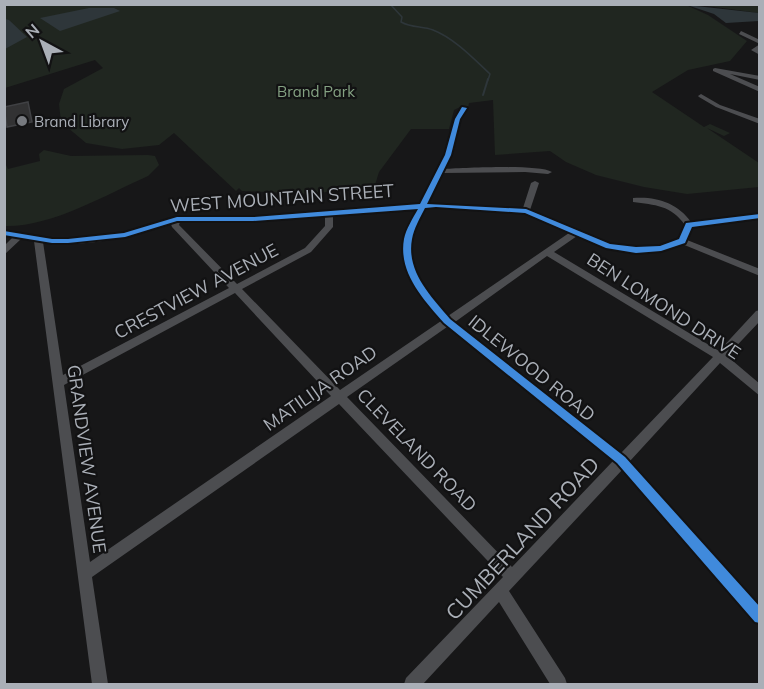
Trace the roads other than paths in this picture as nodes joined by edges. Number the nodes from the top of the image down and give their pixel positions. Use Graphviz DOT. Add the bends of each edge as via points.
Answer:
graph roads {
  1 [pos="741,33"];
  2 [pos="759,44"];
  3 [pos="759,53"];
  4 [pos="759,78"];
  5 [pos="759,90"];
  6 [pos="701,96"];
  7 [pos="464,108"];
  8 [pos="759,122"];
  9 [pos="439,171"];
  10 [pos="548,172"];
  11 [pos="535,183"];
  12 [pos="636,200"];
  13 [pos="422,205"];
  14 [pos="526,211"];
  15 [pos="329,213"];
  16 [pos="759,216"];
  17 [pos="177,219"];
  18 [pos="689,225"];
  19 [pos="576,232"];
  20 [pos="4,233"];
  21 [pos="20,235"];
  22 [pos="38,238"];
  23 [pos="682,241"];
  24 [pos="4,252"];
  25 [pos="547,252"];
  26 [pos="759,273"];
  27 [pos="235,289"];
  28 [pos="759,314"];
  29 [pos="447,321"];
  30 [pos="719,356"];
  31 [pos="59,382"];
  32 [pos="759,391"];
  33 [pos="339,396"];
  34 [pos="621,460"];
  35 [pos="85,573"];
  36 [pos="512,577"];
  37 [pos="500,590"];
  38 [pos="759,617"];
  39 [pos="100,684"];
  40 [pos="412,684"];
  41 [pos="559,684"];
  1 -- 2 [label="street"];
  2 -- 3 [label="street" via="754,50"];
  4 -- 5 [label="street" via="716,70"];
  6 -- 8 [label="street"];
  7 -- 9 [label="street, IDLEWOOD ROAD" via="456,118 448,154"];
  9 -- 10 [label="street"];
  9 -- 13 [label="street, IDLEWOOD ROAD"];
  11 -- 14 [label="street"];
  12 -- 18 [label="street" via="666,203"];
  13 -- 14 [label="street, WEST MOUNTAIN STREET"];
  13 -- 15 [label="street, WEST MOUNTAIN STREET"];
  13 -- 29 [label="street, IDLEWOOD ROAD" via="409,229 405,251 427,300"];
  14 -- 19 [label="street, WEST MOUNTAIN STREET"];
  15 -- 17 [label="street, WEST MOUNTAIN STREET"];
  15 -- 27 [label="street, CRESTVIEW AVENUE" via="329,227 308,250"];
  16 -- 18 [label="street"];
  17 -- 22 [label="street, WEST MOUNTAIN STREET" via="125,235 68,241"];
  17 -- 27 [label="street, CLEVELAND ROAD" via="175,225"];
  18 -- 23 [label="street"];
  19 -- 23 [label="street, WEST MOUNTAIN STREET" via="609,246 636,250"];
  19 -- 25 [label="street, MATILIJA ROAD"];
  20 -- 21 [label="street, WEST MOUNTAIN STREET"];
  21 -- 22 [label="street, WEST MOUNTAIN STREET"];
  21 -- 24 [label="street"];
  22 -- 31 [label="street, GRANDVIEW AVENUE"];
  23 -- 26 [label="street"];
  25 -- 29 [label="street, MATILIJA ROAD"];
  25 -- 30 [label="street, BEN LOMOND DRIVE"];
  27 -- 31 [label="street, CRESTVIEW AVENUE"];
  27 -- 33 [label="street, CLEVELAND ROAD"];
  28 -- 30 [label="street, CUMBERLAND ROAD"];
  29 -- 33 [label="street, MATILIJA ROAD"];
  29 -- 34 [label="street, IDLEWOOD ROAD"];
  30 -- 32 [label="street, BEN LOMOND DRIVE"];
  30 -- 34 [label="street, CUMBERLAND ROAD"];
  31 -- 35 [label="street, GRANDVIEW AVENUE"];
  33 -- 35 [label="street, MATILIJA ROAD"];
  33 -- 36 [label="street, CLEVELAND ROAD"];
  34 -- 36 [label="street, CUMBERLAND ROAD"];
  34 -- 38 [label="street, IDLEWOOD ROAD"];
  35 -- 39 [label="street, GRANDVIEW AVENUE"];
  36 -- 37 [label="street, CUMBERLAND ROAD"];
  37 -- 40 [label="street, CUMBERLAND ROAD"];
  37 -- 41 [label="street"];
}
